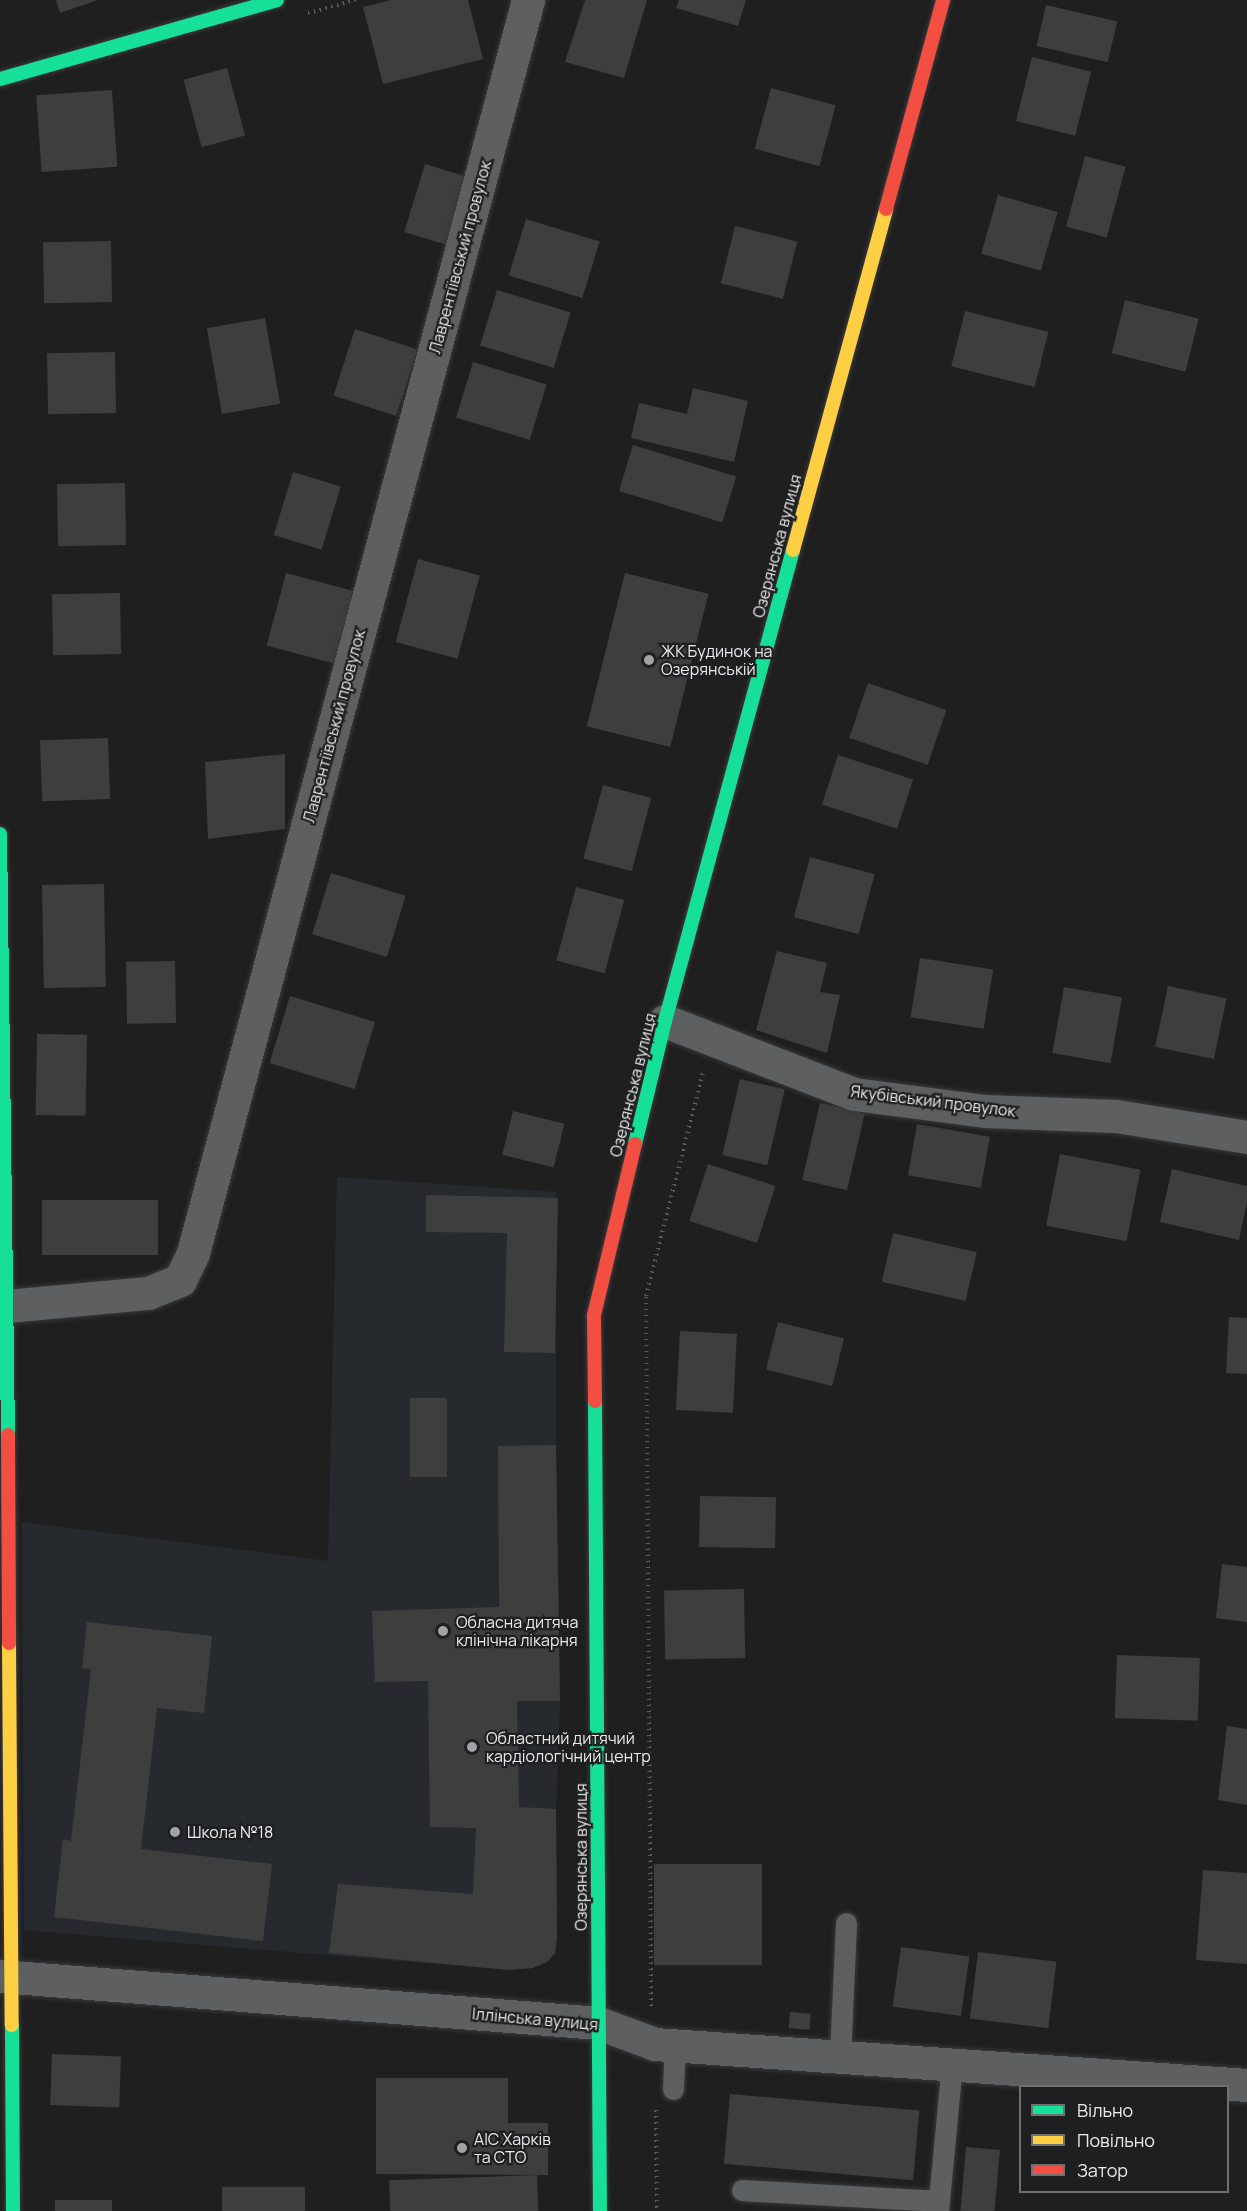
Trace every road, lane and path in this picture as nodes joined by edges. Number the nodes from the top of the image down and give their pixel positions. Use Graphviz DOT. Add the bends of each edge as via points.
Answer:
graph roads {
  1 [pos="278,0"];
  2 [pos="528,0"];
  3 [pos="943,0"];
  4 [pos="0,79"];
  5 [pos="0,834"];
  6 [pos="665,1021"];
  7 [pos="712,1040"];
  8 [pos="1247,1137"];
  9 [pos="7,1306"];
  10 [pos="846,1923"];
  11 [pos="5,1976"];
  12 [pos="650,1987"];
  13 [pos="598,2023"];
  14 [pos="675,2044"];
  15 [pos="840,2056"];
  16 [pos="952,2064"];
  17 [pos="1247,2085"];
  18 [pos="673,2089"];
  19 [pos="742,2190"];
  20 [pos="938,2206"];
  21 [pos="13,2211"];
  22 [pos="600,2211"];
  1 -- 4 [label="main road"];
  2 -- 9 [label="street, Лаврентіївський провулок" via="193,1253 180,1280 148,1293"];
  3 -- 6 [label="main road, Озерянська вулиця"];
  5 -- 9 [label="main road"];
  6 -- 7 [label="street, Якубівський провулок"];
  6 -- 13 [label="main road, Озерянська вулиця" via="594,1315"];
  7 -- 8 [label="street, Якубівський провулок" via="854,1094 985,1111 1116,1116"];
  7 -- 12 [label="path" via="646,1296"];
  9 -- 11 [label="main road"];
  10 -- 15 [label="lane"];
  11 -- 13 [label="street, Іллінська вулиця"];
  11 -- 21 [label="main road"];
  13 -- 14 [label="street, Іллінська вулиця" via="655,2044"];
  13 -- 22 [label="main road, Озерянська вулиця"];
  14 -- 15 [label="street, Іллінська вулиця"];
  14 -- 18 [label="lane"];
  15 -- 16 [label="street, Іллінська вулиця"];
  16 -- 17 [label="street, Іллінська вулиця"];
  16 -- 20 [label="lane"];
  19 -- 20 [label="lane"];
}
